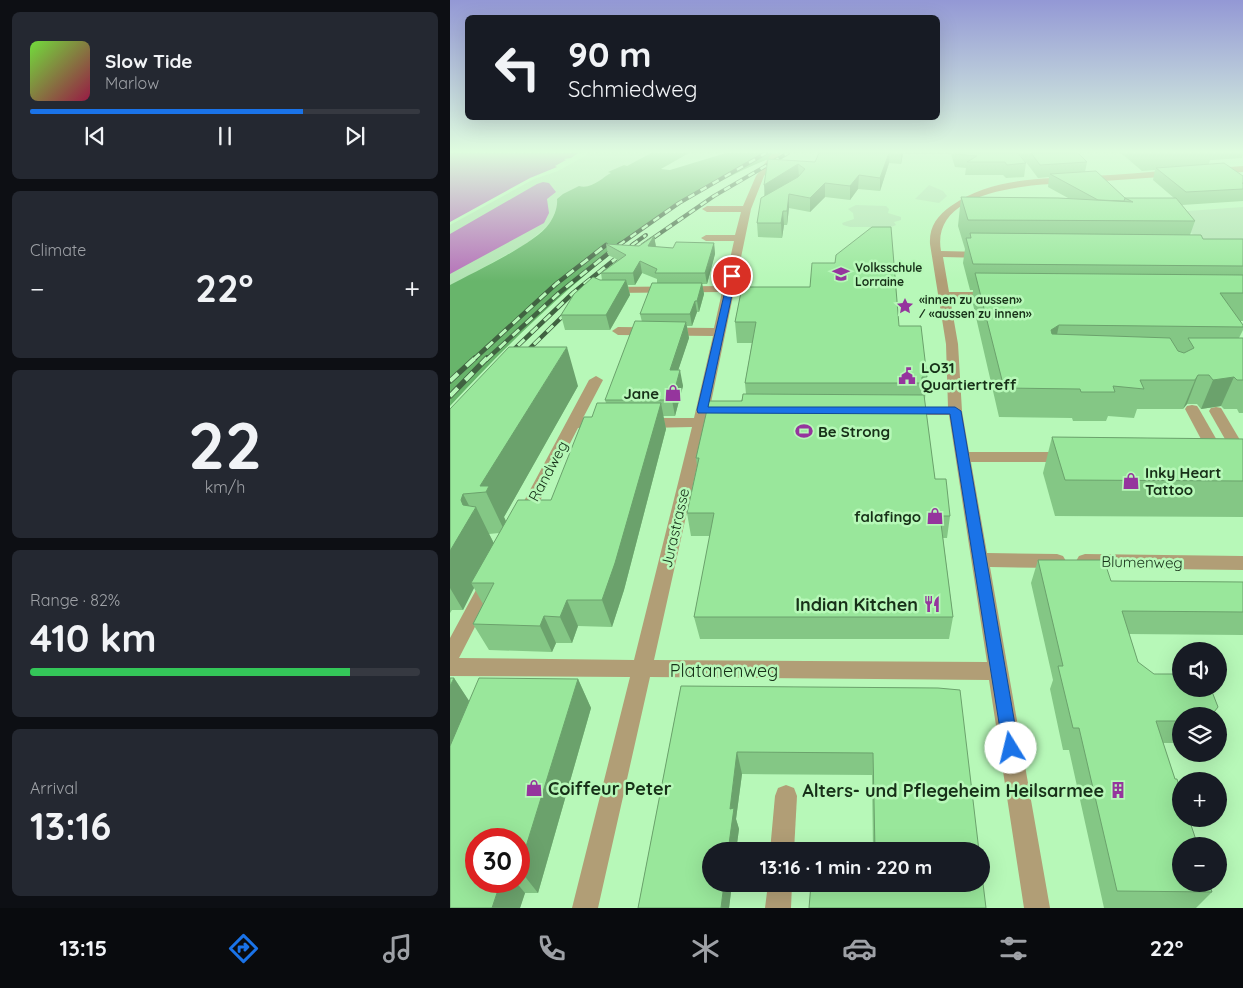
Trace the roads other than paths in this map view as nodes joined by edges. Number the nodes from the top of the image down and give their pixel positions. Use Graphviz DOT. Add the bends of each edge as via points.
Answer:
graph roads {
  1 [pos="754,195"];
  2 [pos="977,195"];
  3 [pos="707,209"];
  4 [pos="750,211"];
  5 [pos="706,238"];
  6 [pos="740,238"];
  7 [pos="937,254"];
  8 [pos="993,255"];
  9 [pos="729,289"];
  10 [pos="604,290"];
  11 [pos="944,295"];
  12 [pos="1007,295"];
  13 [pos="618,331"];
  14 [pos="719,332"];
  15 [pos="596,380"];
  16 [pos="1192,409"];
  17 [pos="722,410"];
  18 [pos="897,411"];
  19 [pos="955,411"];
  20 [pos="1216,411"];
  21 [pos="701,416"];
  22 [pos="573,423"];
  23 [pos="612,423"];
  24 [pos="632,423"];
  25 [pos="963,457"];
  26 [pos="1081,457"];
  27 [pos="1199,458"];
  28 [pos="1219,458"];
  29 [pos="1243,458"];
  30 [pos="516,532"];
  31 [pos="980,560"];
  32 [pos="1243,563"];
  33 [pos="498,565"];
  34 [pos="450,658"];
  35 [pos="450,667"];
  36 [pos="642,669"];
  37 [pos="998,671"];
  38 [pos="786,796"];
  39 [pos="783,842"];
  40 [pos="779,892"];
  41 [pos="585,908"];
  42 [pos="778,908"];
  43 [pos="1037,908"];
  1 -- 4 [label="street, Jurastrasse"];
  2 -- 7 [label="street" via="961,203 948,220 936,227"];
  3 -- 4 [label="street"];
  4 -- 6 [label="street, Jurastrasse"];
  5 -- 6 [label="street"];
  6 -- 9 [label="street, Jurastrasse"];
  7 -- 8 [label="street"];
  7 -- 11 [label="street"];
  9 -- 10 [label="street"];
  9 -- 14 [label="street, Jurastrasse"];
  11 -- 12 [label="street"];
  11 -- 19 [label="street" via="952,344"];
  13 -- 14 [label="street"];
  14 -- 21 [label="street, Jurastrasse"];
  15 -- 22 [label="street"];
  16 -- 28 [label="street"];
  17 -- 21 [label="street"];
  18 -- 19 [label="street"];
  19 -- 25 [label="street"];
  20 -- 29 [label="street"];
  21 -- 24 [label="street"];
  21 -- 36 [label="street, Jurastrasse"];
  22 -- 23 [label="street, Randweg"];
  22 -- 30 [label="street, Randweg"];
  25 -- 26 [label="street"];
  25 -- 31 [label="street"];
  27 -- 28 [label="street"];
  28 -- 29 [label="street"];
  31 -- 32 [label="street, Blumenweg"];
  31 -- 37 [label="street"];
  33 -- 34 [label="street"];
  35 -- 36 [label="street, Platanenweg" via="498,677"];
  36 -- 37 [label="street, Platanenweg"];
  36 -- 41 [label="street, Jurastrasse"];
  37 -- 43 [label="street"];
  38 -- 39 [label="street"];
  40 -- 42 [label="street"];
}
